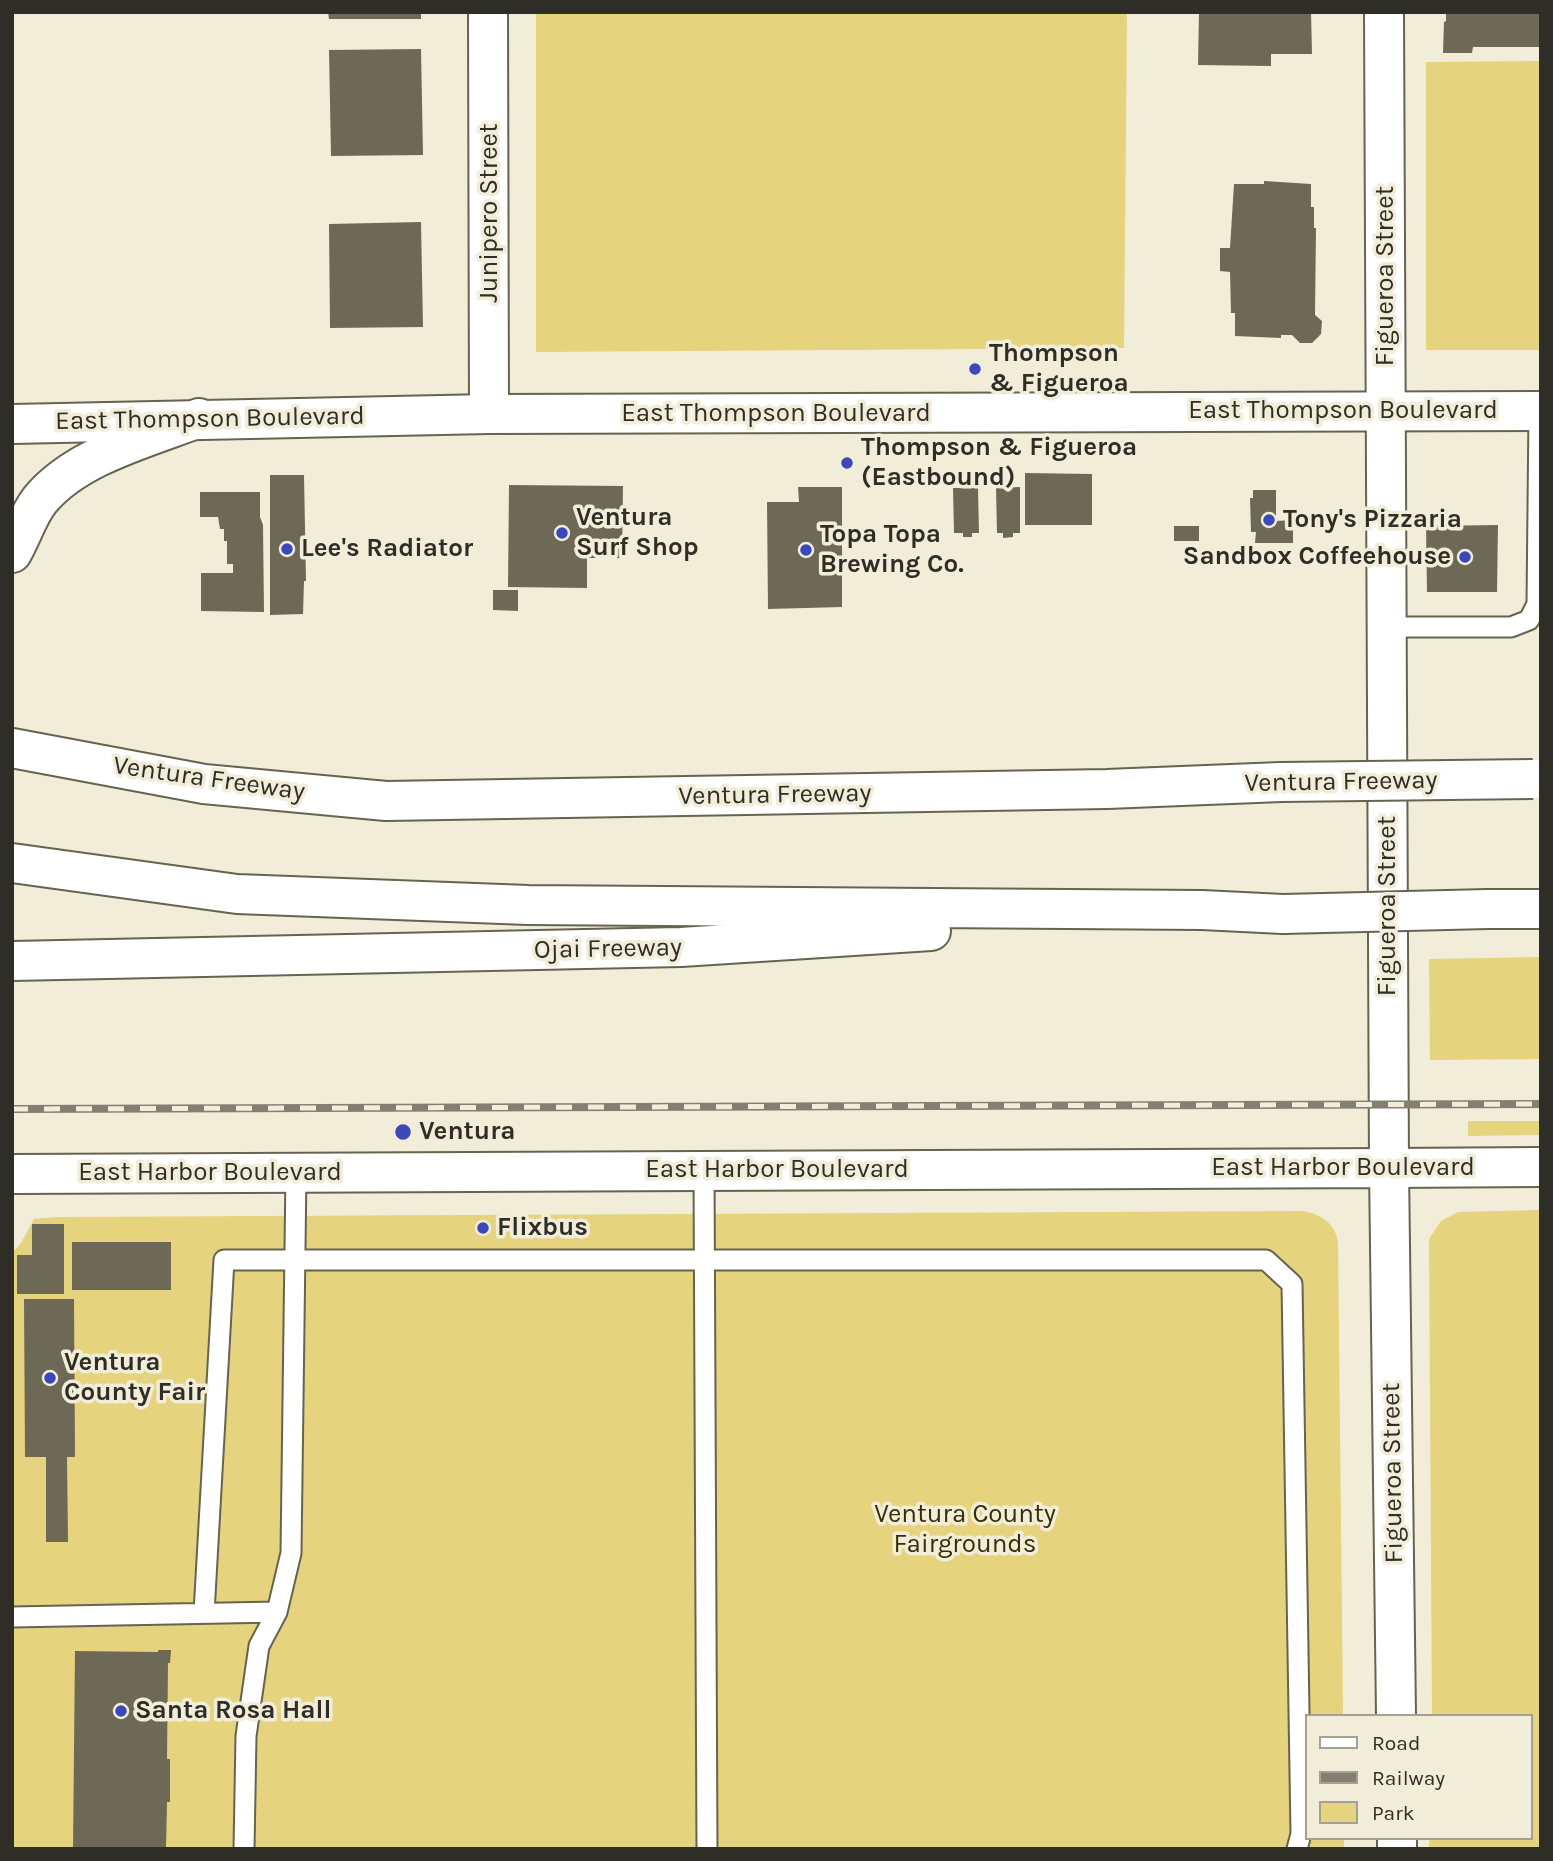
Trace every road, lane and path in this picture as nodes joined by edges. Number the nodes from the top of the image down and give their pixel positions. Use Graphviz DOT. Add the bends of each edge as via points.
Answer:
graph roads {
  1 [pos="488,12"];
  2 [pos="1384,12"];
  3 [pos="1540,411"];
  4 [pos="1387,412"];
  5 [pos="489,414"];
  6 [pos="199,418"];
  7 [pos="12,424"];
  8 [pos="12,553"];
  9 [pos="1388,627"];
  10 [pos="12,748"];
  11 [pos="1537,779"];
  12 [pos="12,863"];
  13 [pos="1541,909"];
  14 [pos="1202,910"];
  15 [pos="12,961"];
  16 [pos="1541,1167"];
  17 [pos="1390,1168"];
  18 [pos="704,1171"];
  19 [pos="296,1172"];
  20 [pos="12,1174"];
  21 [pos="295,1259"];
  22 [pos="704,1259"];
  23 [pos="277,1612"];
  24 [pos="204,1613"];
  25 [pos="12,1617"];
  26 [pos="1396,1714"];
  27 [pos="244,1849"];
  28 [pos="707,1849"];
  29 [pos="1297,1849"];
  1 -- 5 [label="main road, Junipero Street"];
  2 -- 4 [label="main road, Figueroa Street"];
  3 -- 4 [label="main road, East Thompson Boulevard"];
  3 -- 9 [label="lane" via="1536,604 1529,620 1511,627"];
  4 -- 5 [label="main road, East Thompson Boulevard"];
  4 -- 9 [label="main road, Figueroa Street"];
  5 -- 6 [label="main road, East Thompson Boulevard"];
  6 -- 7 [label="main road, East Thompson Boulevard"];
  6 -- 8 [label="main road" via="89,461 63,477 39,502"];
  9 -- 17 [label="main road, Figueroa Street"];
  10 -- 11 [label="main road, Ventura Freeway, bridge" via="204,784 386,801"];
  12 -- 14 [label="main road" via="237,894 528,905"];
  13 -- 14 [label="main road, bridge" via="1283,914"];
  14 -- 15 [label="main road, Ojai Freeway" via="681,947"];
  16 -- 17 [label="main road, East Harbor Boulevard"];
  17 -- 18 [label="main road, East Harbor Boulevard"];
  17 -- 26 [label="main road, Figueroa Street"];
  18 -- 19 [label="main road, East Harbor Boulevard"];
  18 -- 22 [label="lane"];
  19 -- 20 [label="main road, East Harbor Boulevard"];
  19 -- 21 [label="lane"];
  21 -- 22 [label="lane"];
  21 -- 23 [label="lane" via="291,1553"];
  21 -- 24 [label="lane" via="224,1260"];
  22 -- 28 [label="lane"];
  22 -- 29 [label="lane" via="1266,1260 1292,1284 1301,1834"];
  23 -- 24 [label="lane"];
  23 -- 27 [label="lane" via="259,1646 246,1736"];
  24 -- 25 [label="lane"];
}
